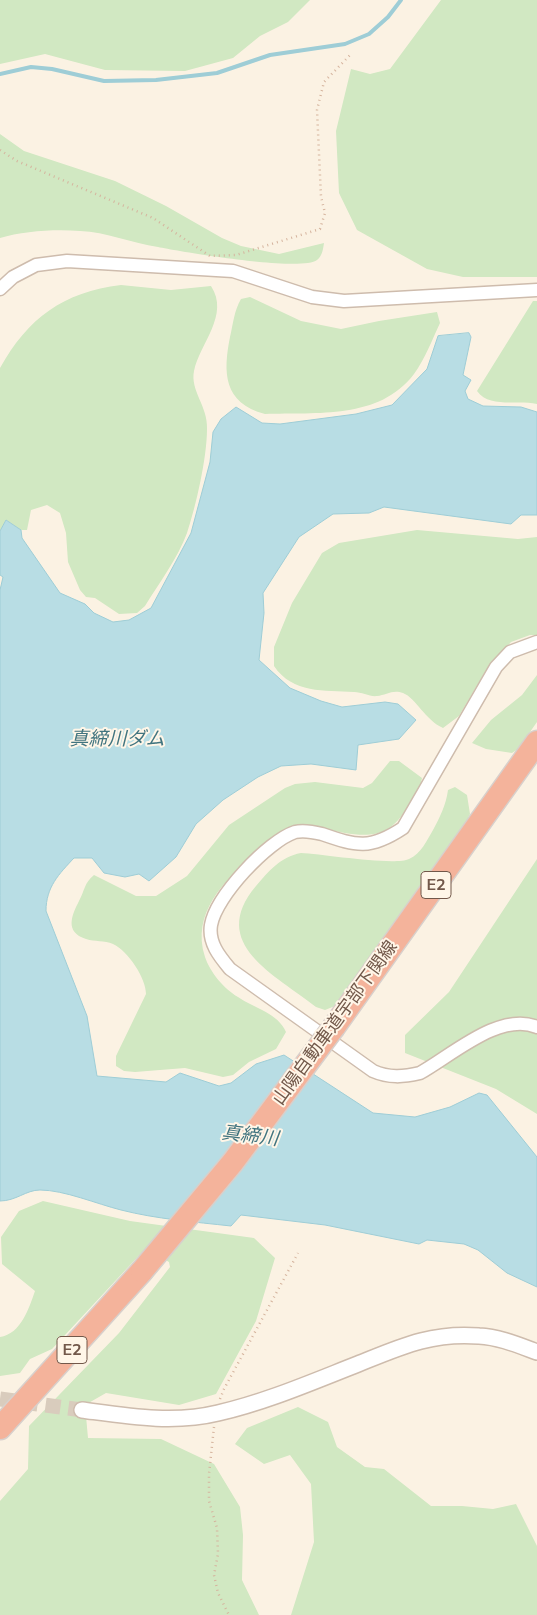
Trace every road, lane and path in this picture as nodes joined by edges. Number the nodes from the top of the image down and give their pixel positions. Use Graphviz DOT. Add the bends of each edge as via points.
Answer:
graph roads {
  1 [pos="352,53"];
  2 [pos="0,150"];
  3 [pos="0,289"];
  4 [pos="537,290"];
  5 [pos="537,642"];
  6 [pos="537,742"];
  7 [pos="537,1028"];
  8 [pos="298,1253"];
  9 [pos="537,1352"];
  10 [pos="82,1410"];
  11 [pos="216,1414"];
  12 [pos="0,1428"];
  13 [pos="229,1615"];
  1 -- 2 [label="path" via="324,82 317,110 321,197 325,213 320,229 236,255 210,256 153,218 17,161"];
  3 -- 4 [label="street" via="13,277 36,265 67,262 233,271 312,297 344,302"];
  5 -- 7 [label="street" via="510,652 496,667 402,828 378,843 359,846 315,832 297,831 279,840 235,881 219,904 211,926 215,950 230,969 381,1074 405,1076 420,1073 498,1027 517,1024"];
  6 -- 12 [label="highway, 山陽自動車道宇部下関線 / E2, bridge" via="334,1027 232,1162 142,1271"];
  8 -- 11 [label="path" via="224,1389"];
  9 -- 11 [label="street" via="479,1336 426,1338 254,1404"];
  10 -- 11 [label="street" via="143,1418 182,1419"];
  11 -- 13 [label="path" via="209,1501 217,1528 218,1554 214,1575 218,1593"];
}
